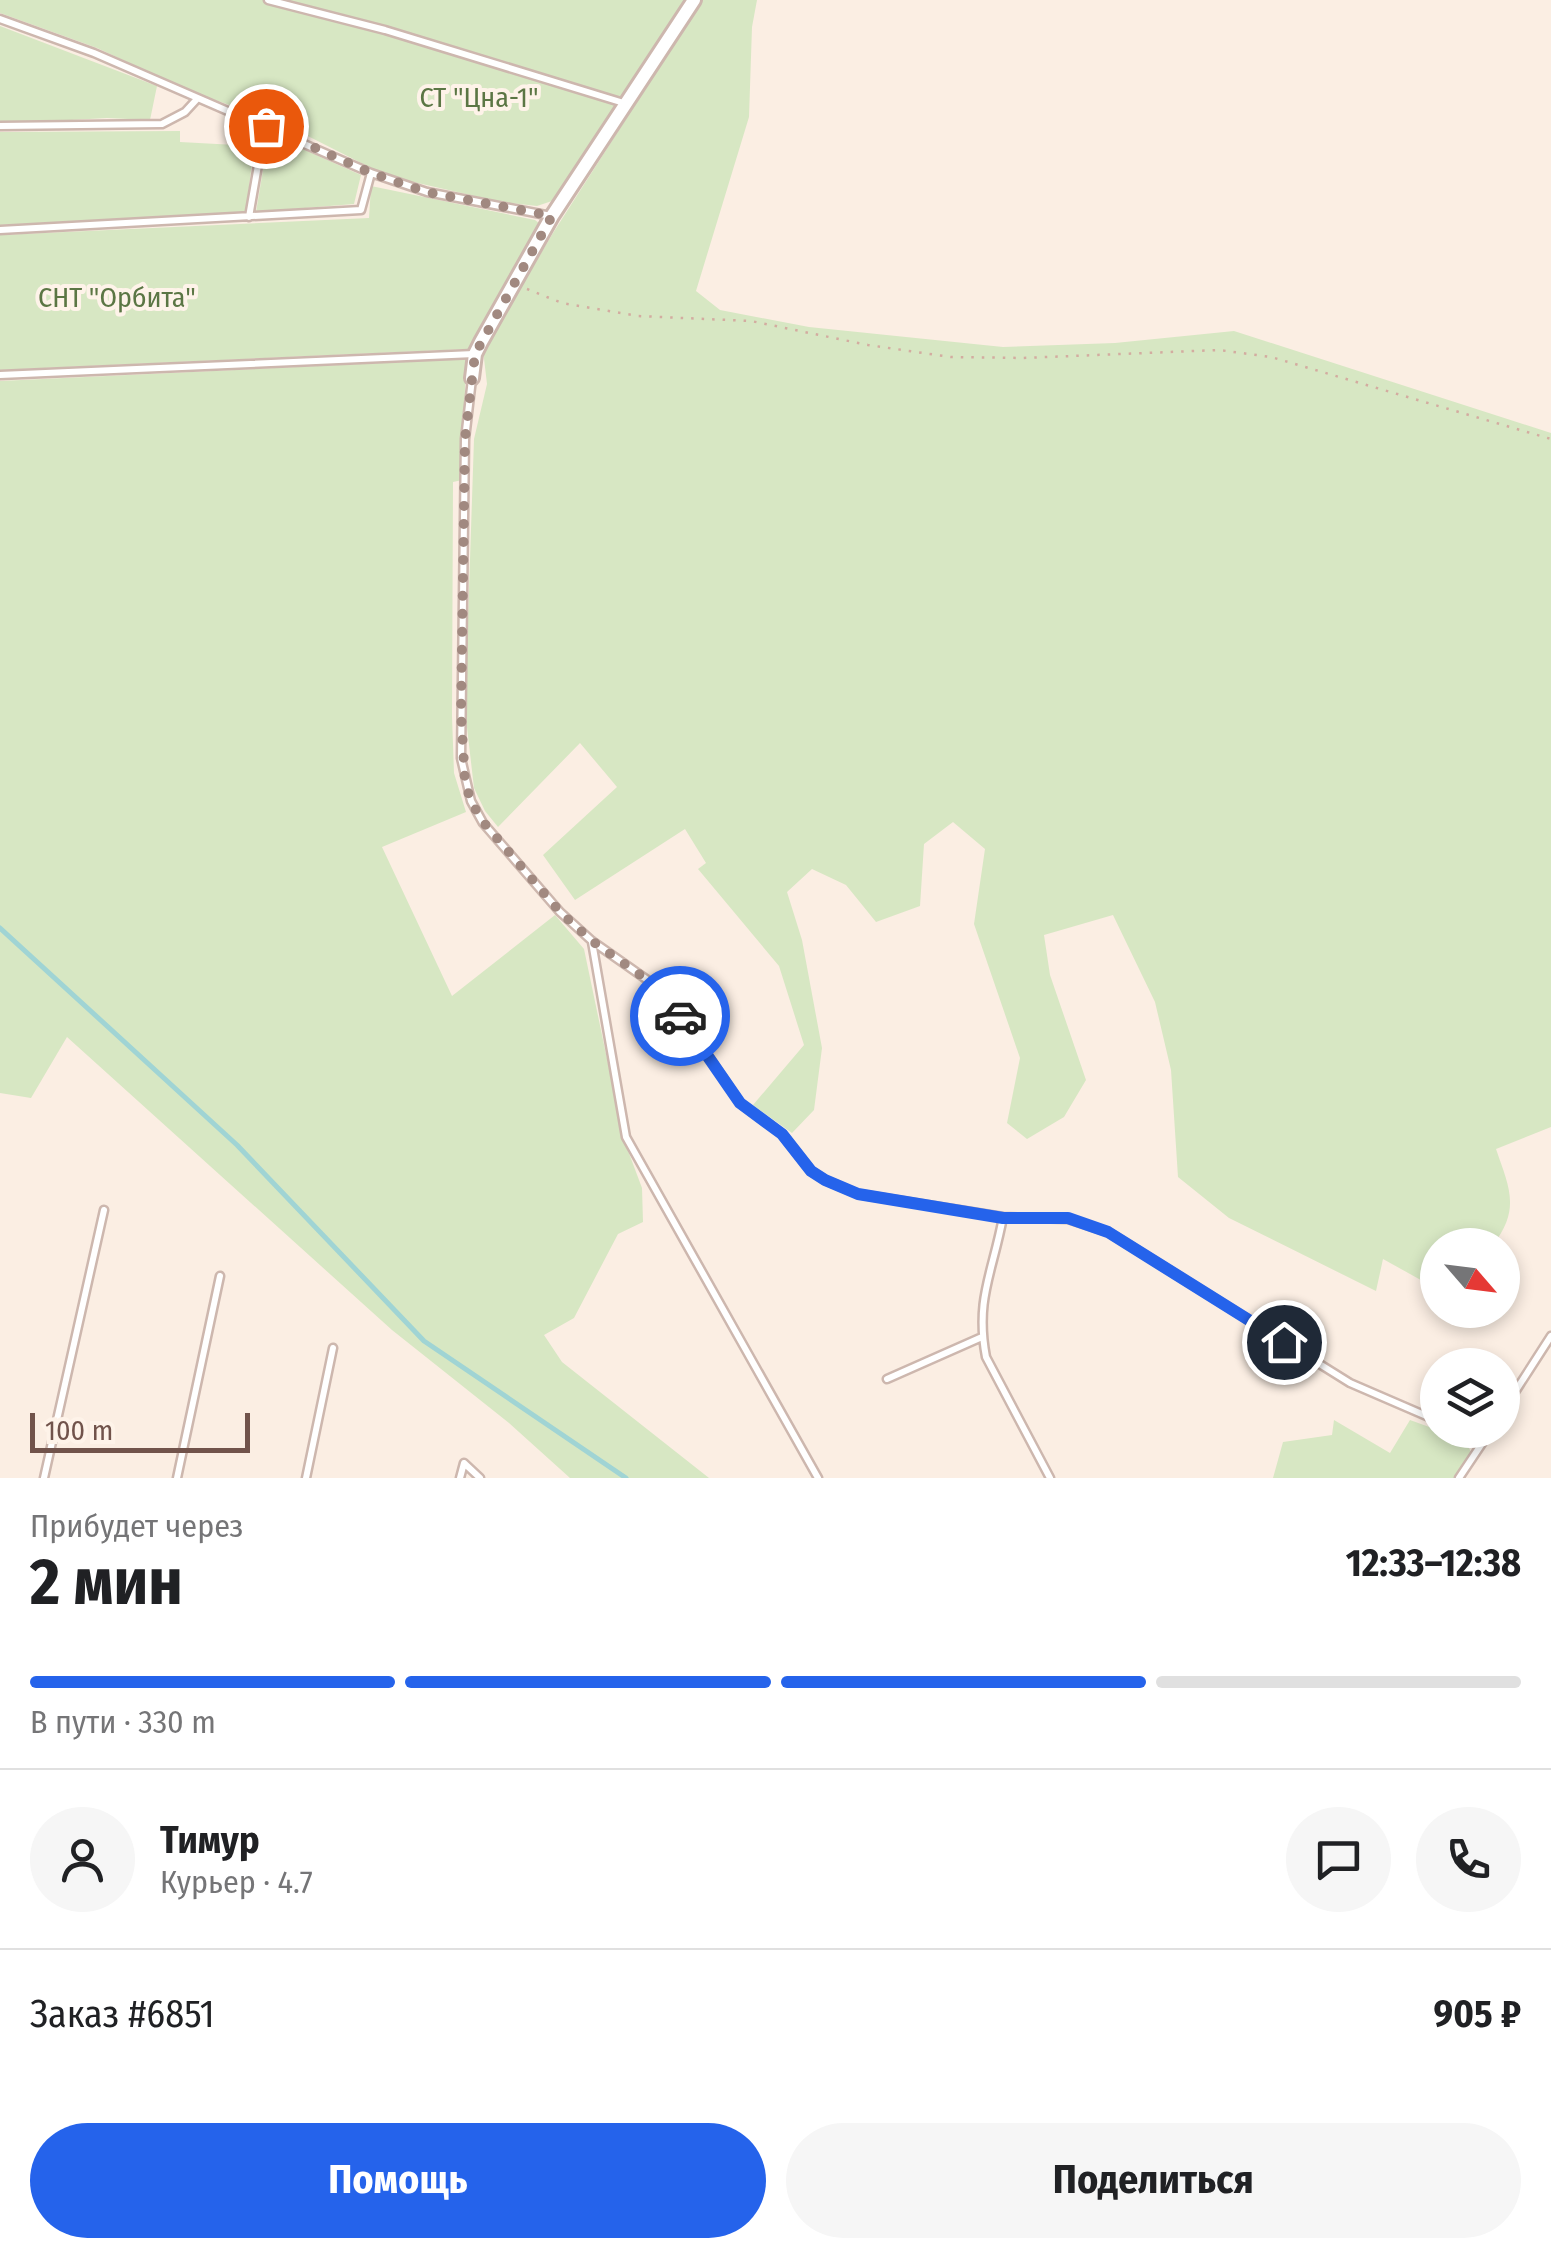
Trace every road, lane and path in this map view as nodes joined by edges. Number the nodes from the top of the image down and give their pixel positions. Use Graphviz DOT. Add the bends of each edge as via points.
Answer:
graph roads {
  1 [pos="268,0"];
  2 [pos="694,0"];
  3 [pos="0,19"];
  4 [pos="196,99"];
  5 [pos="626,104"];
  6 [pos="0,126"];
  7 [pos="266,126"];
  8 [pos="371,173"];
  9 [pos="249,216"];
  10 [pos="552,216"];
  11 [pos="0,230"];
  12 [pos="514,282"];
  13 [pos="475,354"];
  14 [pos="0,375"];
  15 [pos="472,378"];
  16 [pos="1551,439"];
  17 [pos="592,941"];
  18 [pos="104,1210"];
  19 [pos="1003,1218"];
  20 [pos="220,1276"];
  21 [pos="1551,1336"];
  22 [pos="982,1337"];
  23 [pos="332,1348"];
  24 [pos="887,1379"];
  25 [pos="1520,1384"];
  26 [pos="1420,1413"];
  27 [pos="1479,1448"];
  28 [pos="44,1478"];
  29 [pos="177,1478"];
  30 [pos="306,1478"];
  31 [pos="460,1478"];
  32 [pos="480,1478"];
  33 [pos="818,1478"];
  34 [pos="1050,1478"];
  35 [pos="1458,1478"];
  1 -- 5 [label="lane"];
  2 -- 5 [label="street"];
  3 -- 4 [label="lane"];
  4 -- 6 [label="lane" via="162,124"];
  4 -- 7 [label="lane"];
  5 -- 10 [label="street"];
  7 -- 8 [label="lane"];
  7 -- 9 [label="lane"];
  8 -- 9 [label="lane" via="361,210"];
  8 -- 10 [label="lane" via="426,192"];
  9 -- 11 [label="lane"];
  10 -- 12 [label="street"];
  12 -- 13 [label="street"];
  12 -- 16 [label="path" via="562,303 638,316 750,321 951,357 1219,350 1271,357"];
  13 -- 14 [label="lane"];
  13 -- 15 [label="street"];
  15 -- 17 [label="lane" via="465,439 465,781 471,802 504,850"];
  17 -- 19 [label="lane" via="656,986 740,1103 782,1134 811,1171 858,1194"];
  17 -- 33 [label="lane" via="626,1137"];
  18 -- 28 [label="lane"];
  19 -- 22 [label="lane" via="986,1278"];
  19 -- 26 [label="lane" via="1068,1218 1108,1232 1350,1383"];
  20 -- 29 [label="lane"];
  21 -- 25 [label="lane"];
  22 -- 24 [label="lane"];
  22 -- 34 [label="lane" via="986,1357"];
  23 -- 30 [label="lane"];
  27 -- 35 [label="lane"];
  31 -- 32 [label="lane" via="464,1463"];
}
